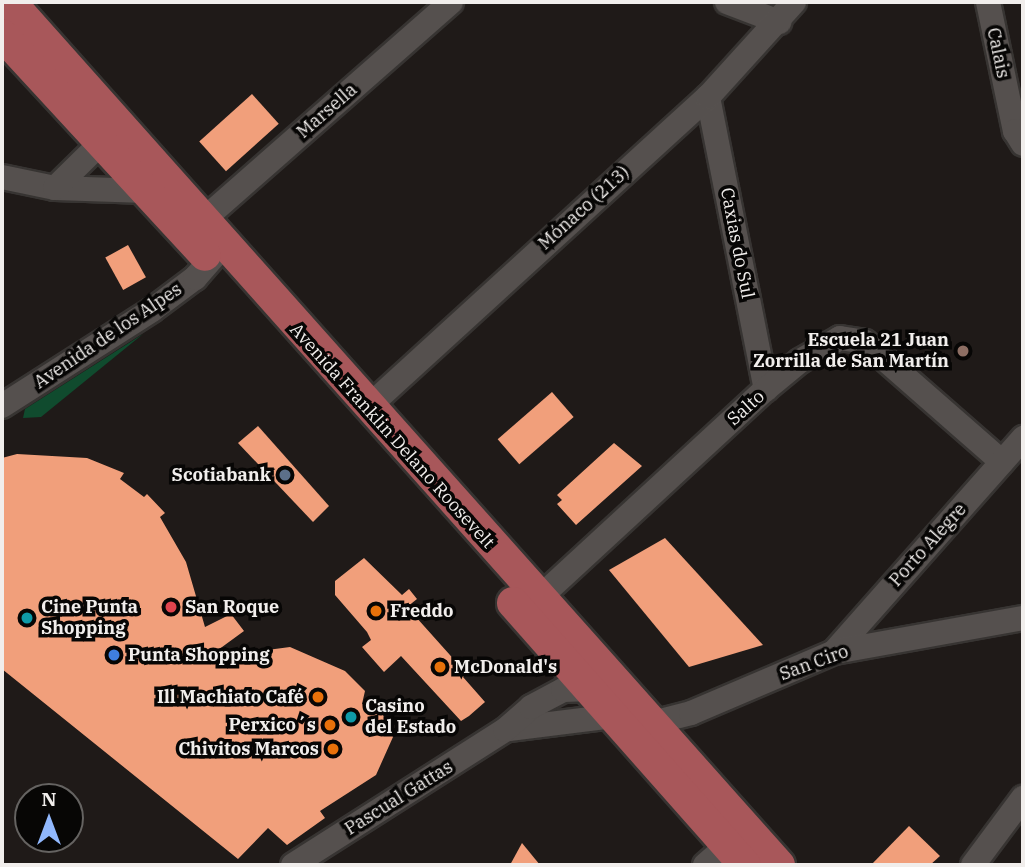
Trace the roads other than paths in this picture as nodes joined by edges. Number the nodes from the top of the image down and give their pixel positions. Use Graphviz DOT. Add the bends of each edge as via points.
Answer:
graph roads {
  1 [pos="451,2"];
  2 [pos="727,2"];
  3 [pos="794,2"];
  4 [pos="988,2"];
  5 [pos="6,3"];
  6 [pos="779,22"];
  7 [pos="2,35"];
  8 [pos="708,97"];
  9 [pos="100,144"];
  10 [pos="1023,144"];
  11 [pos="2,177"];
  12 [pos="55,188"];
  13 [pos="146,191"];
  14 [pos="202,220"];
  15 [pos="217,253"];
  16 [pos="766,389"];
  17 [pos="2,406"];
  18 [pos="367,408"];
  19 [pos="1023,438"];
  20 [pos="1002,462"];
  21 [pos="537,600"];
  22 [pos="1023,618"];
  23 [pos="834,652"];
  24 [pos="587,687"];
  25 [pos="614,716"];
  26 [pos="505,730"];
  27 [pos="661,734"];
  28 [pos="1023,798"];
  29 [pos="330,854"];
  30 [pos="726,859"];
  31 [pos="293,865"];
  32 [pos="779,865"];
  33 [pos="973,865"];
  1 -- 14 [label="street, Marsella"];
  2 -- 6 [label="street"];
  3 -- 6 [label="street, Mónaco (213)"];
  4 -- 10 [label="street, Calais" via="1015,131"];
  5 -- 14 [label="main road, Avenida Franklin Delano Roosevelt"];
  6 -- 8 [label="street, Mónaco (213)"];
  7 -- 9 [label="main road, Avenida Franklin Delano Roosevelt"];
  8 -- 16 [label="street, Caxias do Sul"];
  8 -- 18 [label="street, Mónaco (213)"];
  9 -- 12 [label="street"];
  9 -- 13 [label="main road, Avenida Franklin Delano Roosevelt"];
  11 -- 12 [label="street"];
  12 -- 13 [label="street"];
  13 -- 15 [label="main road, Avenida Franklin Delano Roosevelt"];
  14 -- 15 [label="main road, Avenida Franklin Delano Roosevelt"];
  15 -- 17 [label="street, Avenida de los Alpes" via="152,310"];
  15 -- 18 [label="main road, Avenida Franklin Delano Roosevelt"];
  15 -- 24 [label="main road, Avenida Franklin Delano Roosevelt"];
  16 -- 20 [label="street, Salto" via="819,349 852,337 865,342"];
  16 -- 21 [label="street, Salto"];
  18 -- 21 [label="main road, Avenida Franklin Delano Roosevelt"];
  19 -- 20 [label="street, Porto Alegre"];
  20 -- 23 [label="street, Porto Alegre"];
  21 -- 27 [label="main road, Avenida Franklin Delano Roosevelt"];
  22 -- 23 [label="street, San Ciro"];
  23 -- 27 [label="street, San Ciro" via="691,713"];
  24 -- 25 [label="main road, Avenida Franklin Delano Roosevelt"];
  24 -- 26 [label="street, Pascual Gattas" via="563,690 519,715"];
  24 -- 27 [label="street" via="613,694 651,734"];
  25 -- 26 [label="street, Pascual Gattas" via="546,720"];
  25 -- 30 [label="main road, Avenida Franklin Delano Roosevelt"];
  26 -- 29 [label="street, Pascual Gattas"];
  27 -- 32 [label="main road, Avenida Franklin Delano Roosevelt"];
  28 -- 33 [label="street"];
  29 -- 31 [label="street, Pascual Gattas"];
}
